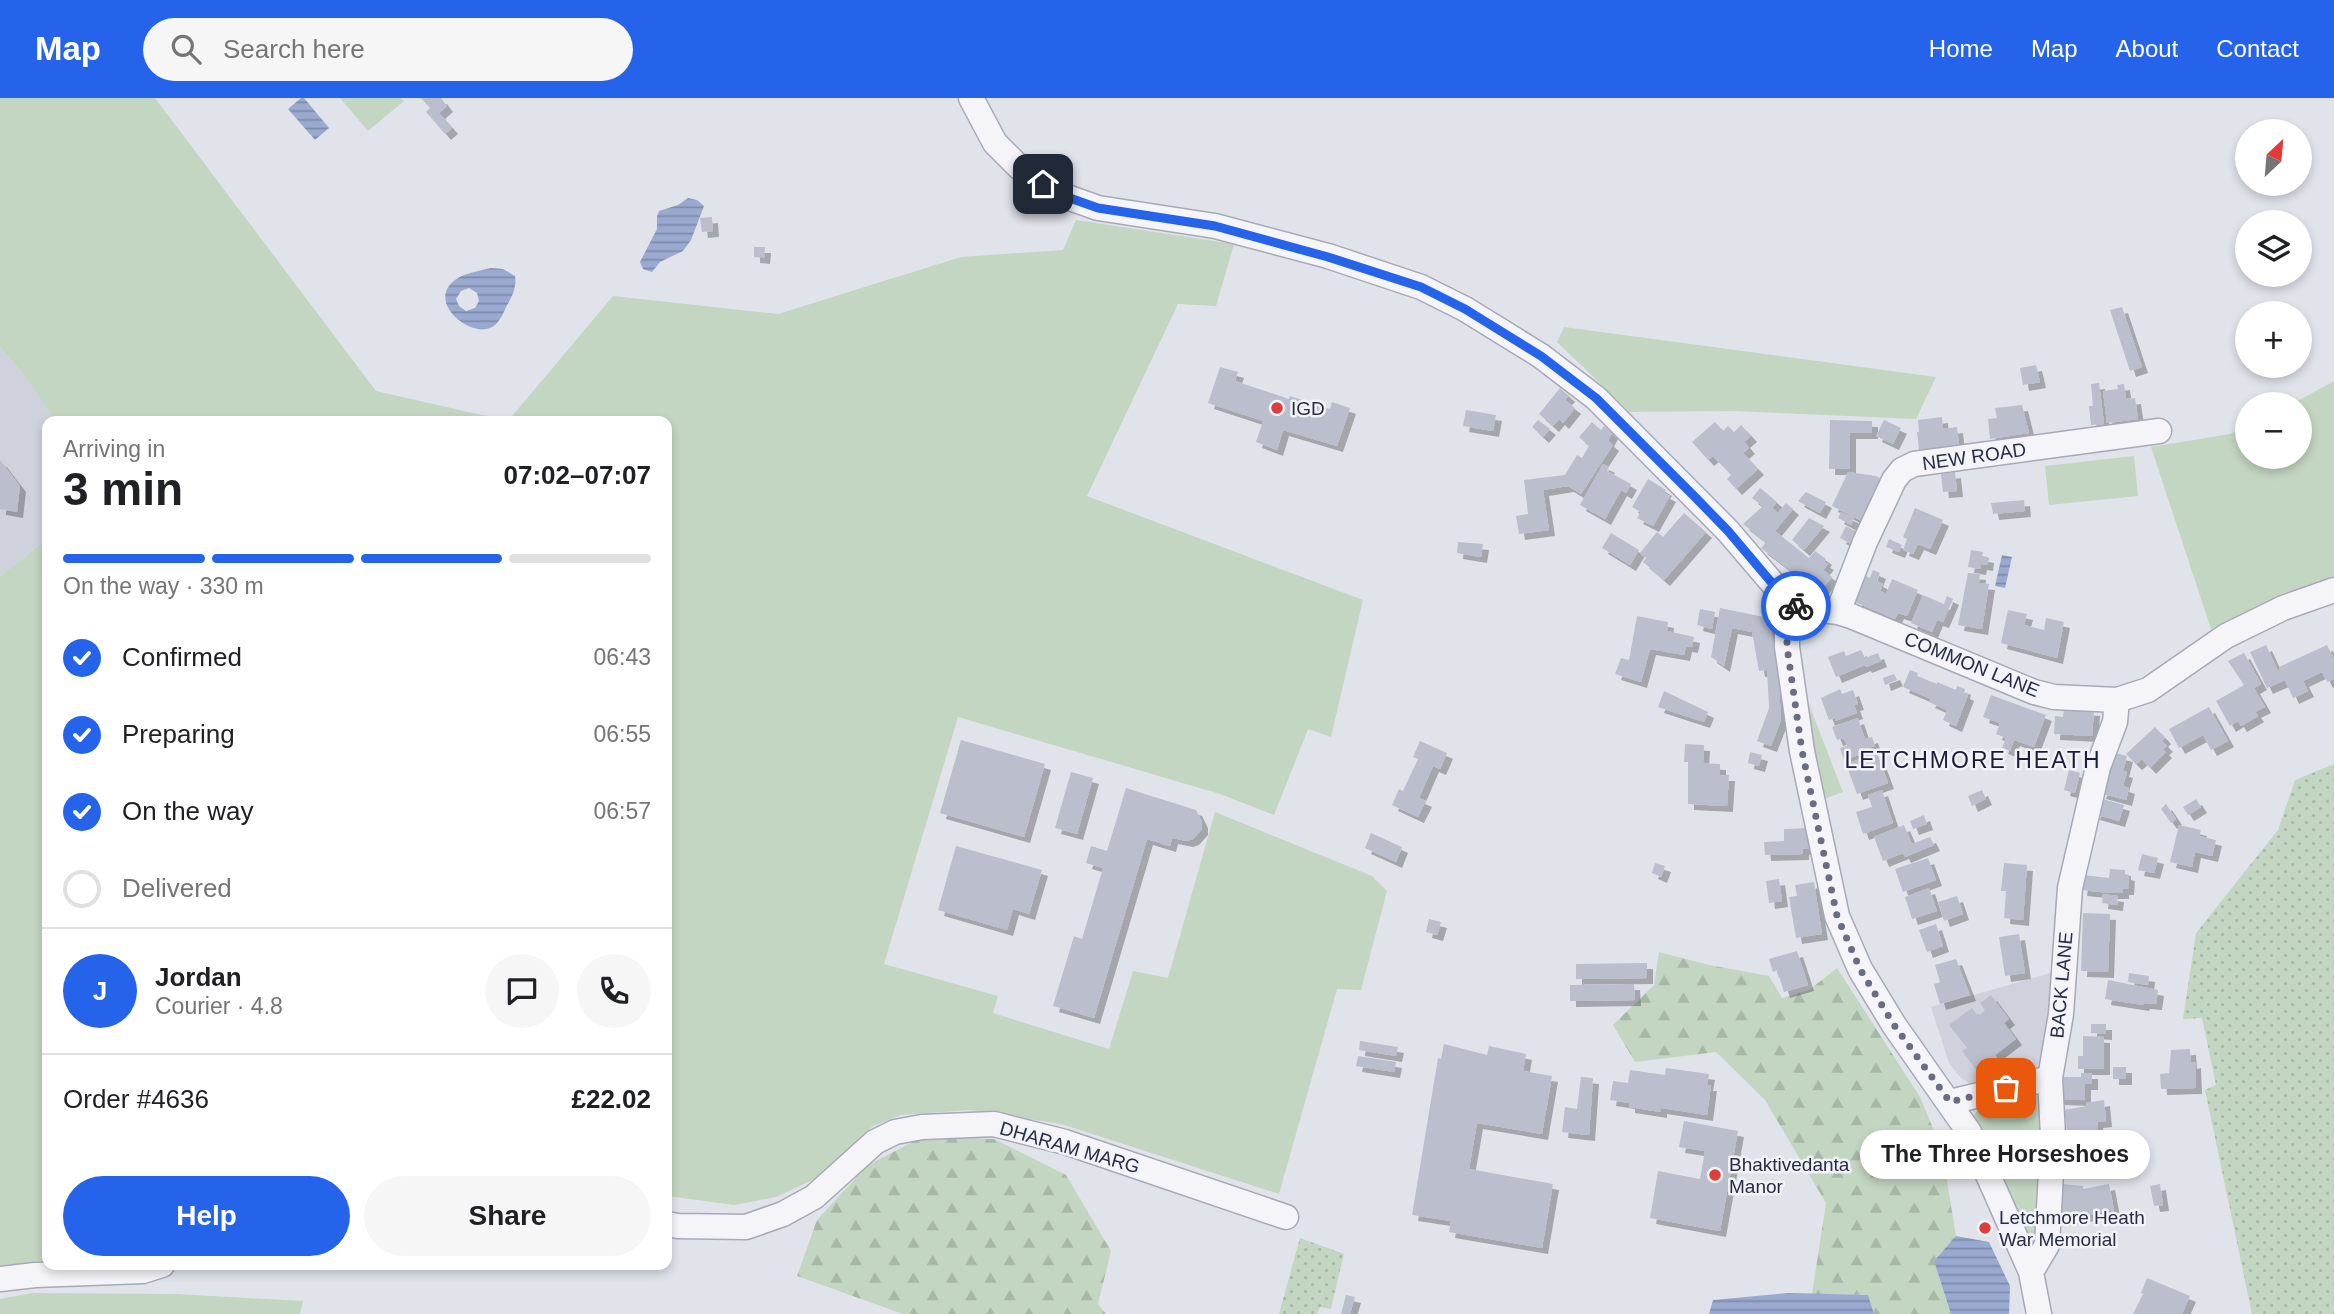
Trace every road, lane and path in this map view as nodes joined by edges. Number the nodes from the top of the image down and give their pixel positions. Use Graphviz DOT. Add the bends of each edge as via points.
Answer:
graph roads {
  1 [pos="971,98"];
  2 [pos="2160,431"];
  3 [pos="2334,590"];
  4 [pos="1796,606"];
  5 [pos="1838,612"];
  6 [pos="2117,699"];
  7 [pos="2050,1078"];
  8 [pos="1950,1102"];
  9 [pos="1286,1217"];
  10 [pos="672,1225"];
  11 [pos="147,1270"];
  12 [pos="2031,1272"];
  13 [pos="0,1279"];
  14 [pos="2039,1314"];
  1 -- 4 [label="street" via="995,143 1018,167 1067,197 1098,208 1215,226 1328,257 1421,287 1465,309 1541,356 1596,398"];
  2 -- 5 [label="street, NEW ROAD" via="1914,464 1902,470 1865,542"];
  3 -- 6 [label="street, COMMON LANE" via="2226,636 2148,690"];
  4 -- 5 [label="street, COMMON LANE"];
  4 -- 8 [label="street" via="1787,647 1802,751 1837,916 1860,969"];
  5 -- 6 [label="street, COMMON LANE" via="2034,692"];
  6 -- 7 [label="street, BACK LANE" via="2115,722 2098,767 2070,888 2061,1014"];
  7 -- 8 [label="street"];
  7 -- 12 [label="street, BACK LANE" via="2053,1136 2047,1245"];
  8 -- 12 [label="street" via="1969,1132"];
  9 -- 10 [label="street, DHARAM MARG" via="1065,1142 994,1124 895,1132 875,1142 814,1197 746,1227"];
  11 -- 13 [label="street"];
  12 -- 14 [label="street"];
}
